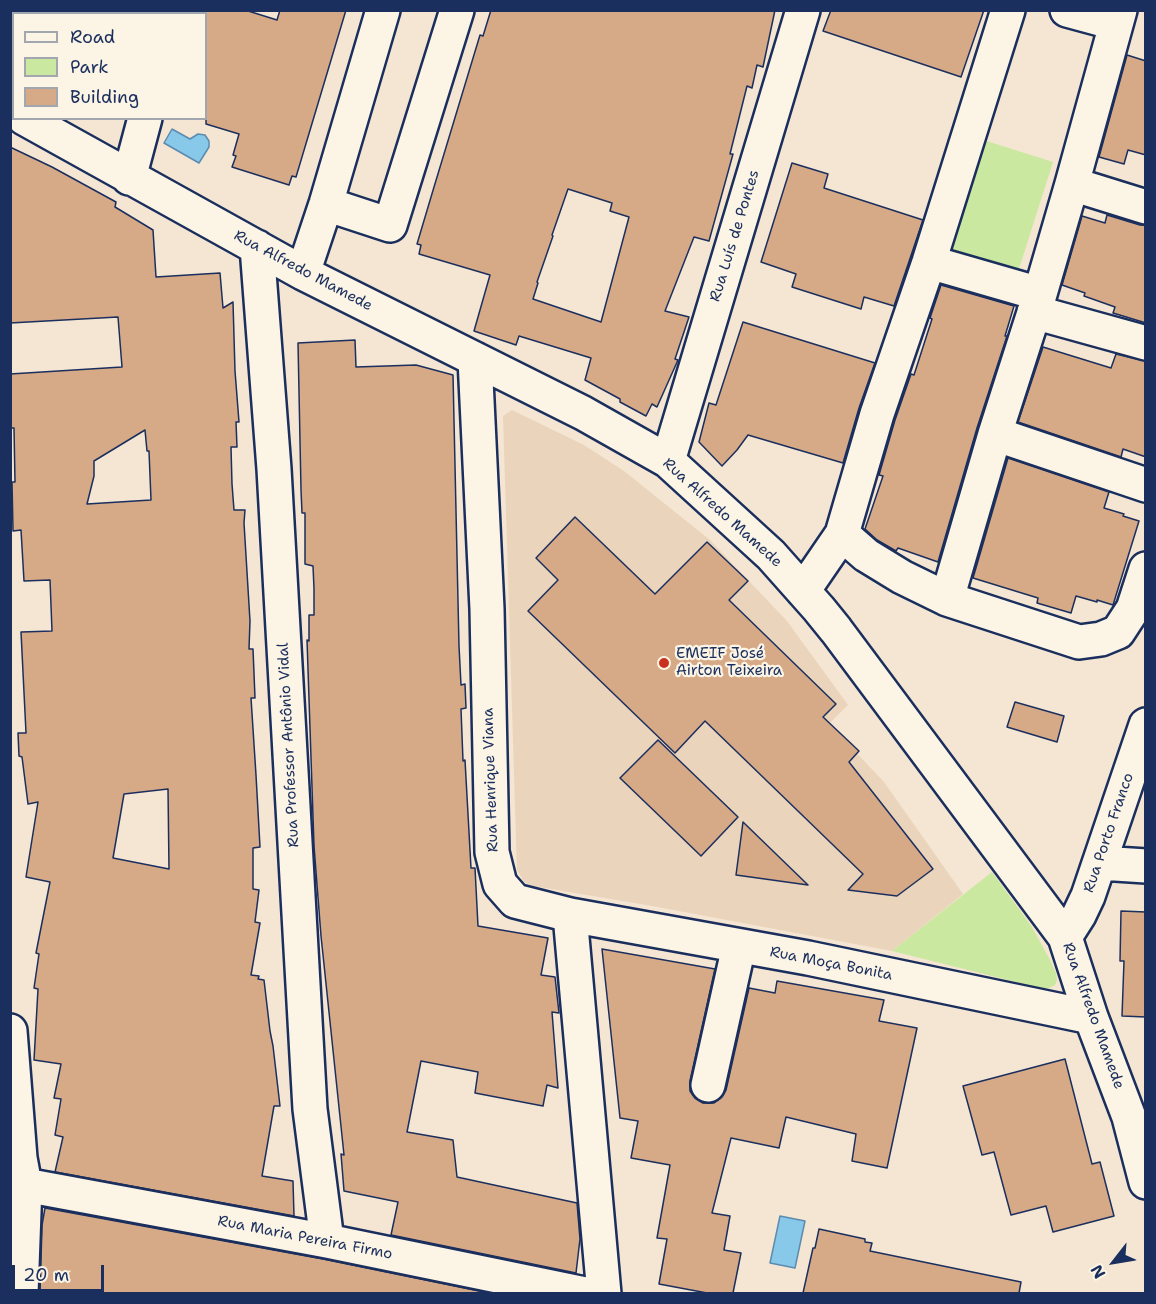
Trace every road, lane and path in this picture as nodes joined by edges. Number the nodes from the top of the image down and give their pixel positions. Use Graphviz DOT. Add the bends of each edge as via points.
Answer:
graph roads {
  1 [pos="383,10"];
  2 [pos="457,10"];
  3 [pos="803,10"];
  4 [pos="1008,10"];
  5 [pos="1066,10"];
  6 [pos="1118,17"];
  7 [pos="28,120"];
  8 [pos="144,120"];
  9 [pos="129,178"];
  10 [pos="1072,184"];
  11 [pos="326,204"];
  12 [pos="1146,207"];
  13 [pos="257,248"];
  14 [pos="929,262"];
  15 [pos="303,273"];
  16 [pos="1037,303"];
  17 [pos="1146,344"];
  18 [pos="475,359"];
  19 [pos="995,434"];
  20 [pos="668,461"];
  21 [pos="1146,485"];
  22 [pos="842,534"];
  23 [pos="1146,569"];
  24 [pos="803,591"];
  25 [pos="947,599"];
  26 [pos="1146,725"];
  27 [pos="1100,863"];
  28 [pos="1146,866"];
  29 [pos="570,915"];
  30 [pos="1065,937"];
  31 [pos="739,946"];
  32 [pos="1091,1017"];
  33 [pos="10,1031"];
  34 [pos="708,1085"];
  35 [pos="1137,1117"];
  36 [pos="18,1166"];
  37 [pos="1146,1182"];
  38 [pos="327,1241"];
  39 [pos="21,1293"];
  40 [pos="585,1293"];
  41 [pos="604,1293"];
  1 -- 11 [label="street"];
  2 -- 11 [label="street" via="390,225"];
  3 -- 20 [label="street, Rua Luís de Pontes"];
  4 -- 14 [label="street"];
  5 -- 6 [label="street"];
  6 -- 10 [label="street"];
  7 -- 9 [label="street, Rua Alfredo Mamede"];
  8 -- 9 [label="street"];
  9 -- 13 [label="street, Rua Alfredo Mamede"];
  10 -- 12 [label="street"];
  10 -- 16 [label="street"];
  11 -- 15 [label="street"];
  13 -- 15 [label="street, Rua Alfredo Mamede"];
  13 -- 38 [label="street, Rua Professor Antônio Vidal" via="274,469 310,1109"];
  14 -- 16 [label="street"];
  14 -- 22 [label="street"];
  15 -- 18 [label="street, Rua Alfredo Mamede"];
  16 -- 17 [label="street"];
  16 -- 19 [label="street"];
  18 -- 20 [label="street, Rua Alfredo Mamede"];
  18 -- 29 [label="street, Rua Henrique Viana" via="487,609 492,852 500,884 515,902"];
  19 -- 21 [label="street"];
  19 -- 25 [label="street"];
  20 -- 24 [label="street, Rua Alfredo Mamede" via="771,555"];
  22 -- 24 [label="street"];
  22 -- 25 [label="street" via="866,555"];
  23 -- 25 [label="street" via="1133,609 1118,632 1101,639 1079,642"];
  24 -- 30 [label="street, Rua Alfredo Mamede"];
  26 -- 27 [label="street, Rua Porto Franco"];
  27 -- 28 [label="street"];
  27 -- 30 [label="street, Rua Porto Franco" via="1088,896"];
  29 -- 31 [label="street, Rua Moça Bonita"];
  29 -- 41 [label="street"];
  30 -- 32 [label="street, Rua Alfredo Mamede"];
  31 -- 32 [label="street, Rua Moça Bonita"];
  31 -- 34 [label="street"];
  32 -- 35 [label="street, Rua Alfredo Mamede"];
  33 -- 36 [label="street"];
  35 -- 37 [label="street, Rua Alfredo Mamede"];
  36 -- 38 [label="street, Rua Maria Pereira Firmo"];
  36 -- 39 [label="street"];
  38 -- 40 [label="street, Rua Maria Pereira Firmo"];
}
